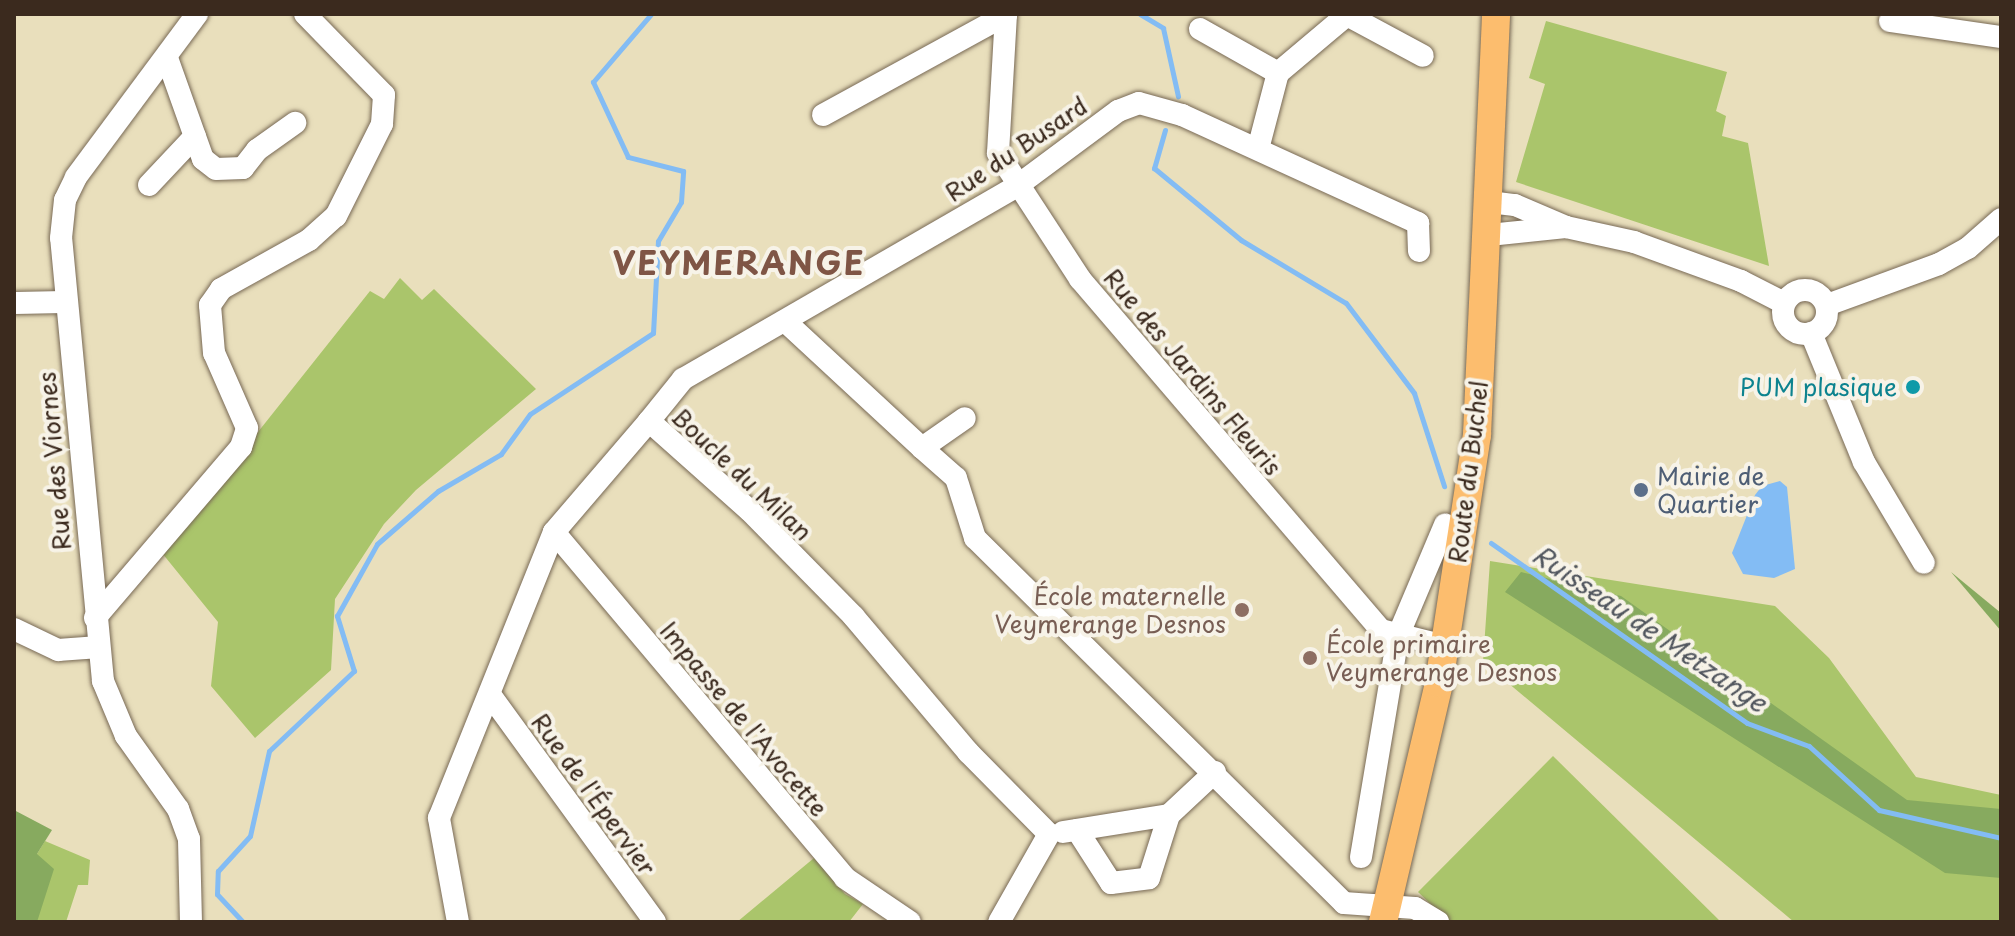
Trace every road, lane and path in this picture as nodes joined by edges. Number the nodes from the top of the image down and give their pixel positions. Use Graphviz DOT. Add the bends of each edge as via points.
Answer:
graph roads {
  1 [pos="197,14"];
  2 [pos="305,14"];
  3 [pos="1006,14"];
  4 [pos="1348,14"];
  5 [pos="1496,14"];
  6 [pos="1890,21"];
  7 [pos="1200,29"];
  8 [pos="2001,37"];
  9 [pos="1423,56"];
  10 [pos="167,58"];
  11 [pos="1278,73"];
  12 [pos="823,115"];
  13 [pos="295,123"];
  14 [pos="195,136"];
  15 [pos="1258,149"];
  16 [pos="149,185"];
  17 [pos="1017,186"];
  18 [pos="1489,202"];
  19 [pos="2001,219"];
  20 [pos="1566,227"];
  21 [pos="1489,235"];
  22 [pos="1419,251"];
  23 [pos="65,302"];
  24 [pos="14,303"];
  25 [pos="1784,303"];
  26 [pos="1827,305"];
  27 [pos="787,323"];
  28 [pos="1811,333"];
  29 [pos="965,418"];
  30 [pos="649,421"];
  31 [pos="922,448"];
  32 [pos="1445,525"];
  33 [pos="554,532"];
  34 [pos="1924,563"];
  35 [pos="95,618"];
  36 [pos="14,629"];
  37 [pos="1398,636"];
  38 [pos="1445,646"];
  39 [pos="99,647"];
  40 [pos="491,696"];
  41 [pos="1215,772"];
  42 [pos="1169,815"];
  43 [pos="1077,830"];
  44 [pos="1049,834"];
  45 [pos="1361,857"];
  46 [pos="1343,912"];
  47 [pos="1384,916"];
  48 [pos="191,922"];
  49 [pos="458,922"];
  50 [pos="655,922"];
  51 [pos="910,922"];
  52 [pos="999,922"];
  53 [pos="1438,922"];
  1 -- 10 [label="street, Rue des Viornes"];
  2 -- 35 [label="street" via="384,95 382,124 336,216 309,240 221,289 210,305 214,353 247,428 241,447"];
  3 -- 12 [label="street"];
  3 -- 17 [label="street, Rue des Jardins Fleuris" via="998,153"];
  4 -- 9 [label="street"];
  4 -- 11 [label="street"];
  5 -- 18 [label="main road, Route du Buchel"];
  6 -- 8 [label="street"];
  7 -- 11 [label="street"];
  10 -- 14 [label="street"];
  10 -- 23 [label="street, Rue des Viornes" via="76,177 65,200"];
  11 -- 15 [label="street"];
  13 -- 14 [label="street" via="257,150 243,168 228,171 203,159"];
  14 -- 16 [label="street"];
  15 -- 17 [label="street, Rue du Busard" via="1182,115 1139,103 1118,111"];
  15 -- 22 [label="street, Rue du Busard" via="1418,223"];
  17 -- 27 [label="street, Rue du Busard"];
  17 -- 37 [label="street, Rue des Jardins Fleuris" via="1104,314 1381,630"];
  18 -- 20 [label="street" via="1540,212"];
  18 -- 21 [label="main road, Route du Buchel"];
  19 -- 26 [label="street" via="1968,248 1939,264"];
  20 -- 21 [label="street"];
  20 -- 25 [label="street" via="1634,242 1741,281"];
  21 -- 38 [label="main road, Route du Buchel" via="1477,435"];
  23 -- 24 [label="street"];
  23 -- 35 [label="street, Rue des Viornes"];
  25 -- 26 [label="street" via="1802,289 1817,293"];
  25 -- 28 [label="street" via="1787,326"];
  26 -- 28 [label="street" via="1826,321"];
  27 -- 30 [label="street, Rue du Busard" via="683,379"];
  27 -- 31 [label="street"];
  28 -- 34 [label="street" via="1864,462"];
  29 -- 31 [label="street"];
  30 -- 33 [label="street, Boucle du Milan"];
  30 -- 44 [label="street, Boucle du Milan" via="854,617 968,752"];
  31 -- 41 [label="street" via="956,478 975,538"];
  32 -- 37 [label="street, Route du Buchel"];
  33 -- 40 [label="street, Boucle du Milan"];
  33 -- 51 [label="street, Impasse de l'Avocette" via="845,878"];
  35 -- 39 [label="street, Rue des Viornes"];
  36 -- 39 [label="street" via="58,650"];
  37 -- 38 [label="street, Rue des Jardins Fleuris"];
  37 -- 45 [label="street, Route du Buchel"];
  38 -- 47 [label="main road, Route du Buchel"];
  39 -- 48 [label="street, Rue des Viornes" via="103,681 126,736 178,809 189,839"];
  40 -- 49 [label="street, Boucle du Milan" via="439,818"];
  40 -- 50 [label="street, Rue de l'Épervier"];
  41 -- 42 [label="street"];
  41 -- 46 [label="street"];
  42 -- 43 [label="street"];
  42 -- 43 [label="street" via="1149,878 1111,883"];
  43 -- 44 [label="street"];
  44 -- 52 [label="street"];
  46 -- 47 [label="street"];
  47 -- 53 [label="street" via="1415,908"];
}
